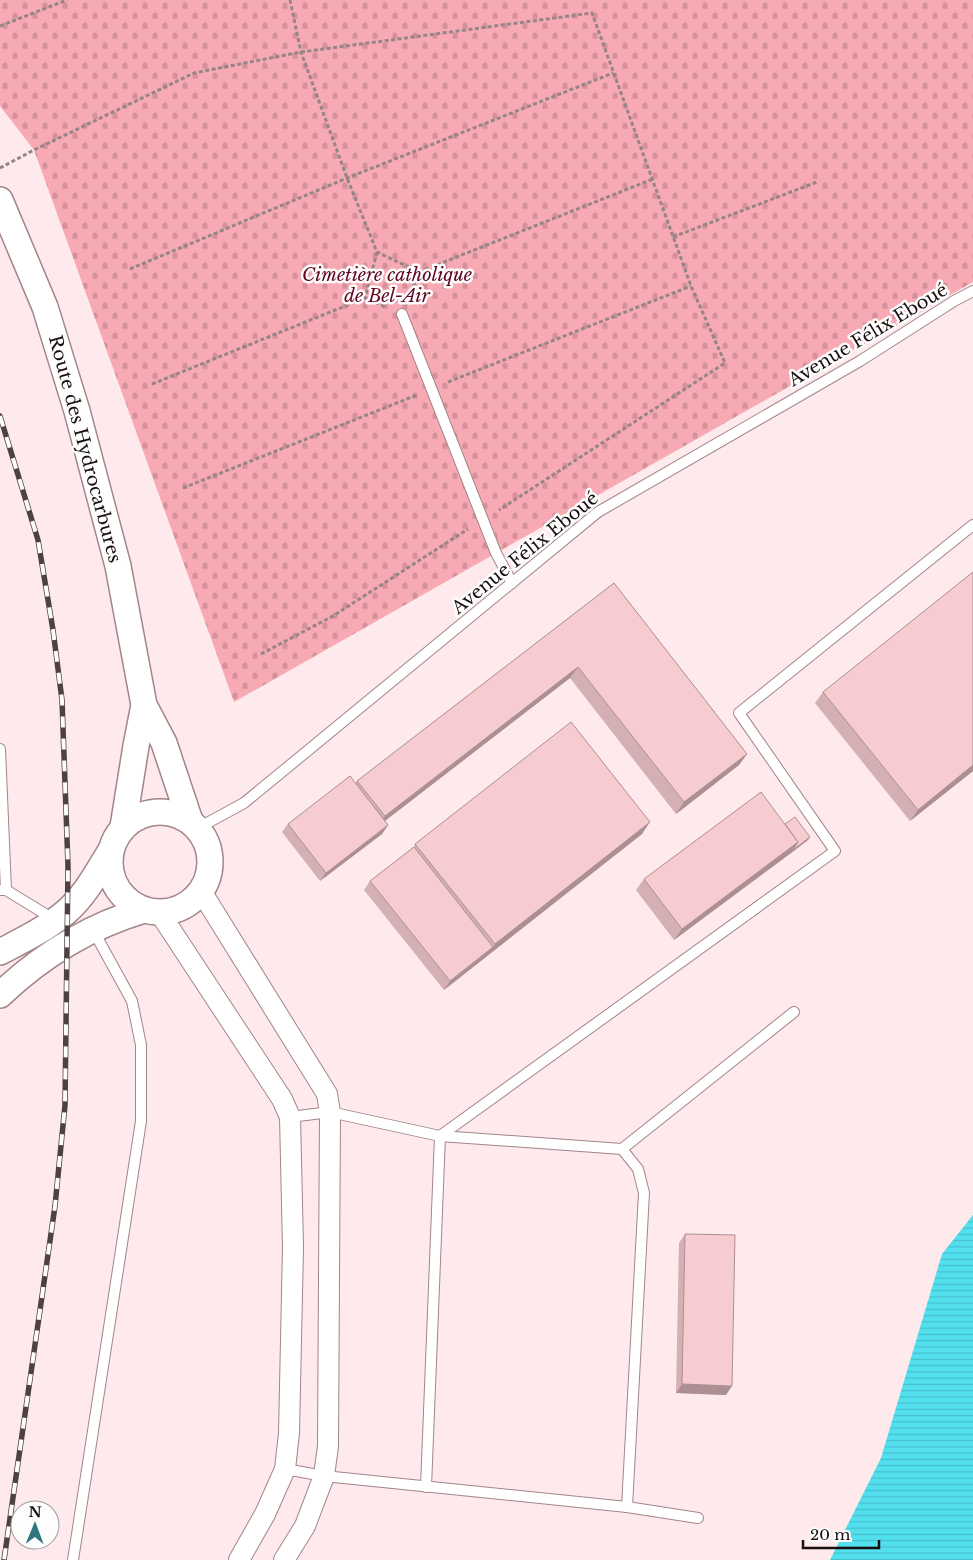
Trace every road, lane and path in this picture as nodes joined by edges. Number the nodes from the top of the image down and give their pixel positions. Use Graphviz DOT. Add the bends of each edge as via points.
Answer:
graph roads {
  1 [pos="67,0"];
  2 [pos="290,0"];
  3 [pos="0,26"];
  4 [pos="301,52"];
  5 [pos="612,73"];
  6 [pos="0,168"];
  7 [pos="347,178"];
  8 [pos="653,179"];
  9 [pos="817,182"];
  10 [pos="0,200"];
  11 [pos="673,236"];
  12 [pos="377,252"];
  13 [pos="130,269"];
  14 [pos="419,272"];
  15 [pos="973,291"];
  16 [pos="365,298"];
  17 [pos="402,314"];
  18 [pos="152,384"];
  19 [pos="483,520"];
  20 [pos="973,525"];
  21 [pos="512,583"];
  22 [pos="261,654"];
  23 [pos="144,705"];
  24 [pos="0,749"];
  25 [pos="194,825"];
  26 [pos="123,827"];
  27 [pos="110,850"];
  28 [pos="3,855"];
  29 [pos="3,890"];
  30 [pos="201,891"];
  31 [pos="152,911"];
  32 [pos="55,920"];
  33 [pos="93,929"];
  34 [pos="0,952"];
  35 [pos="0,995"];
  36 [pos="794,1012"];
  37 [pos="330,1112"];
  38 [pos="290,1117"];
  39 [pos="440,1136"];
  40 [pos="622,1149"];
  41 [pos="285,1469"];
  42 [pos="324,1476"];
  43 [pos="426,1486"];
  44 [pos="627,1507"];
  45 [pos="698,1518"];
  46 [pos="73,1560"];
  47 [pos="239,1560"];
  48 [pos="284,1560"];
  1 -- 3 [label="path"];
  2 -- 4 [label="path"];
  4 -- 5 [label="path" via="592,13"];
  4 -- 6 [label="path" via="194,72"];
  4 -- 7 [label="path"];
  5 -- 7 [label="path"];
  5 -- 8 [label="path"];
  7 -- 12 [label="path"];
  7 -- 13 [label="path"];
  8 -- 11 [label="path"];
  8 -- 14 [label="path"];
  9 -- 11 [label="path"];
  10 -- 23 [label="street, Route des Hydrocarbures" via="45,307 77,411 118,566"];
  11 -- 19 [label="path" via="725,364"];
  12 -- 14 [label="path"];
  12 -- 16 [label="path"];
  14 -- 17 [label="path"];
  15 -- 21 [label="lane, Avenue Félix Eboué" via="860,361 598,512"];
  16 -- 17 [label="path"];
  16 -- 18 [label="path"];
  17 -- 19 [label="lane"];
  19 -- 21 [label="lane"];
  19 -- 22 [label="path" via="333,616"];
  20 -- 39 [label="lane" via="739,713 835,851"];
  21 -- 25 [label="lane, Avenue Félix Eboué" via="244,803"];
  23 -- 25 [label="street, Route des Hydrocarbures" via="164,744"];
  23 -- 26 [label="street, Route des Hydrocarbures"];
  24 -- 28 [label="lane"];
  25 -- 26 [label="street" via="177,814 163,811 148,812"];
  25 -- 30 [label="street" via="207,843 211,860"];
  26 -- 27 [label="street"];
  27 -- 31 [label="street" via="112,880 120,892 131,903"];
  27 -- 32 [label="street" via="82,894"];
  28 -- 29 [label="lane"];
  29 -- 32 [label="lane"];
  30 -- 31 [label="street" via="189,903 175,910"];
  30 -- 37 [label="street" via="327,1094"];
  31 -- 33 [label="street" via="123,916"];
  31 -- 38 [label="street" via="282,1099"];
  32 -- 34 [label="street"];
  33 -- 35 [label="street" via="21,976"];
  33 -- 46 [label="lane" via="132,1001 141,1045 141,1121"];
  36 -- 40 [label="lane"];
  37 -- 38 [label="lane"];
  37 -- 39 [label="lane"];
  37 -- 42 [label="street" via="328,1446"];
  38 -- 41 [label="street" via="293,1248 290,1433"];
  39 -- 40 [label="lane"];
  39 -- 43 [label="lane"];
  40 -- 44 [label="lane" via="638,1169 644,1193"];
  41 -- 42 [label="lane"];
  41 -- 47 [label="street"];
  42 -- 43 [label="lane"];
  42 -- 48 [label="street" via="305,1526"];
  43 -- 44 [label="lane"];
  44 -- 45 [label="lane"];
}
